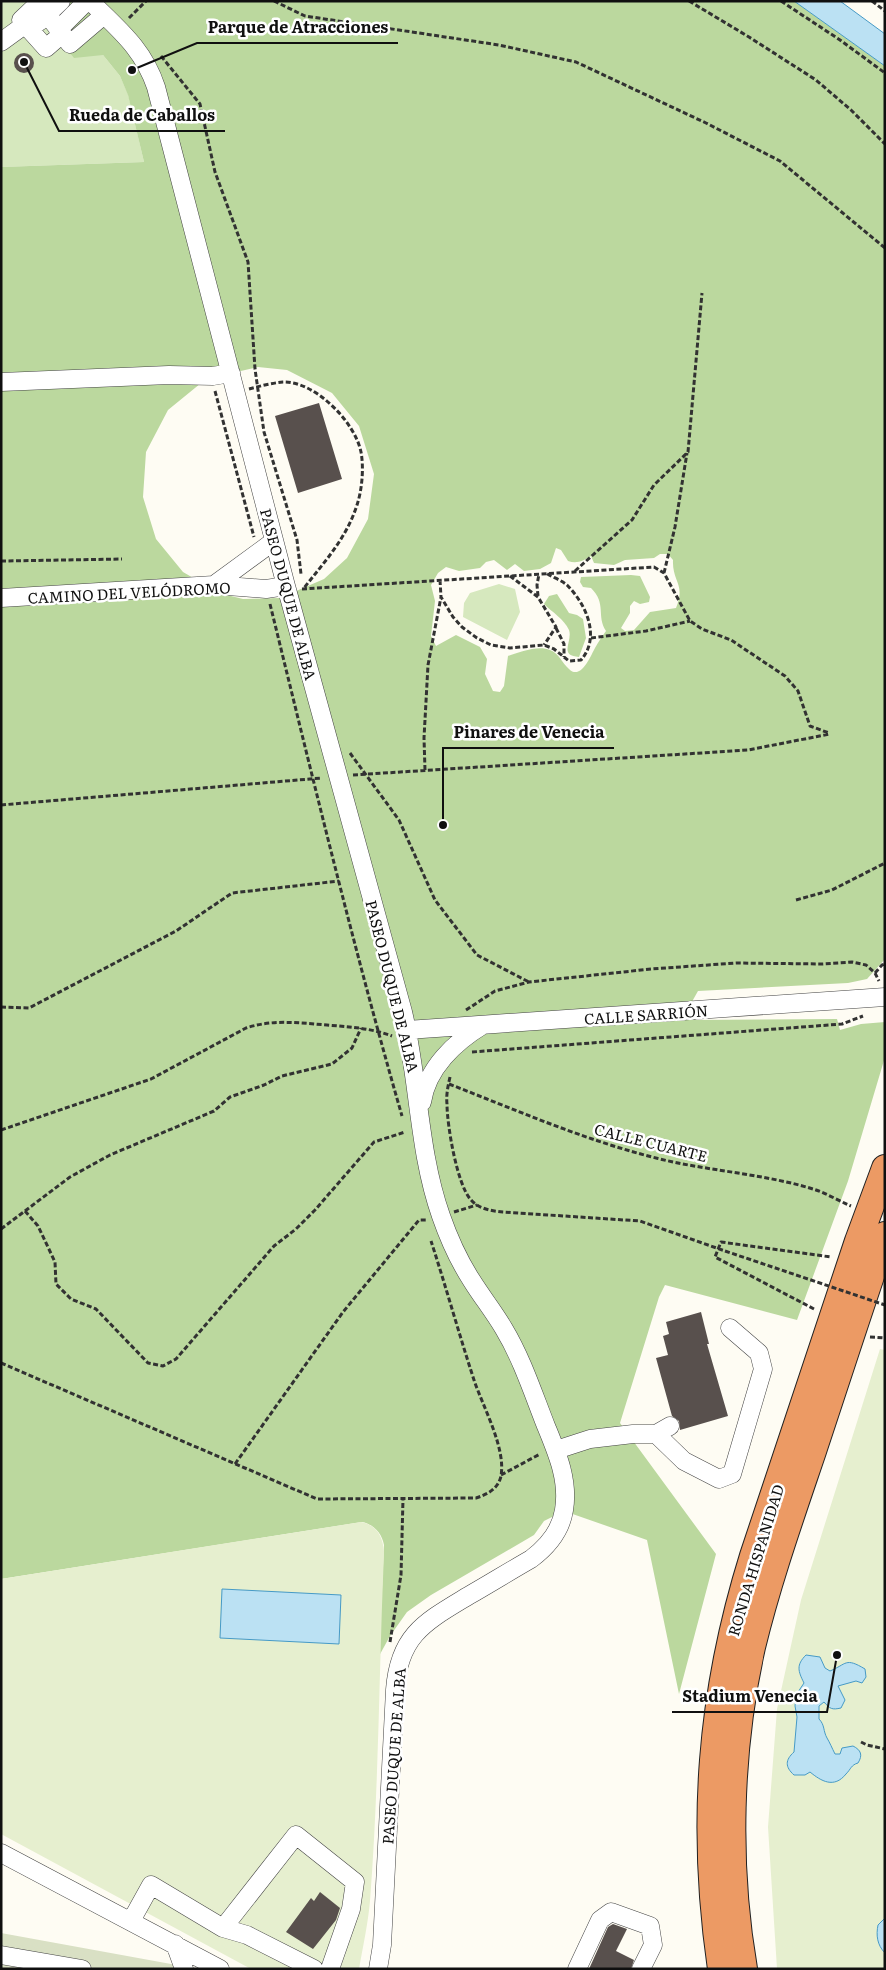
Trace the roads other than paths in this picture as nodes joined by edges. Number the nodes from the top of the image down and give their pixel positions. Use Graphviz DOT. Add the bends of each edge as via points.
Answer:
graph roads {
  1 [pos="61,1"];
  2 [pos="89,1"];
  3 [pos="104,15"];
  4 [pos="51,20"];
  5 [pos="35,35"];
  6 [pos="1,42"];
  7 [pos="231,373"];
  8 [pos="1,382"];
  9 [pos="274,542"];
  10 [pos="214,585"];
  11 [pos="286,586"];
  12 [pos="1,598"];
  13 [pos="885,997"];
  14 [pos="484,1024"];
  15 [pos="408,1036"];
  16 [pos="420,1112"];
  17 [pos="885,1168"];
  18 [pos="868,1211"];
  19 [pos="885,1235"];
  20 [pos="730,1328"];
  21 [pos="555,1449"];
  22 [pos="1,1853"];
  23 [pos="131,1922"];
  24 [pos="223,1928"];
  25 [pos="175,1944"];
  26 [pos="1,1955"];
  27 [pos="82,1969"];
  28 [pos="184,1969"];
  29 [pos="220,1969"];
  30 [pos="314,1969"];
  31 [pos="330,1969"];
  32 [pos="378,1969"];
  33 [pos="578,1969"];
  34 [pos="641,1969"];
  35 [pos="721,1969"];
  36 [pos="744,1969"];
  1 -- 4 [label="street"];
  2 -- 3 [label="street, PASEO DUQUE DE ALBA"];
  2 -- 4 [label="street"];
  3 -- 4 [label="street" via="70,44"];
  3 -- 7 [label="street, PASEO DUQUE DE ALBA" via="145,59 154,81"];
  4 -- 5 [label="street"];
  4 -- 5 [label="street"];
  5 -- 6 [label="street"];
  7 -- 8 [label="street"];
  7 -- 9 [label="street, PASEO DUQUE DE ALBA"];
  9 -- 10 [label="street"];
  9 -- 11 [label="street, PASEO DUQUE DE ALBA"];
  10 -- 11 [label="street, CAMINO DEL VELÓDROMO" via="266,589"];
  10 -- 12 [label="street, CAMINO DEL VELÓDROMO"];
  11 -- 15 [label="street, PASEO DUQUE DE ALBA"];
  13 -- 14 [label="street, CALLE SARRIÓN"];
  14 -- 15 [label="street, CALLE SARRIÓN" via="442,1027"];
  14 -- 16 [label="street" via="470,1032 431,1074"];
  15 -- 16 [label="street, PASEO DUQUE DE ALBA"];
  16 -- 21 [label="street, PASEO DUQUE DE ALBA" via="431,1182 441,1216 461,1263 514,1348"];
  17 -- 18 [label="highway, RONDA HISPANIDAD"];
  18 -- 35 [label="highway, RONDA HISPANIDAD" via="743,1588 728,1650 710,1791 710,1858"];
  19 -- 36 [label="highway, RONDA HISPANIDAD" via="770,1582 752,1648 739,1720 733,1790 734,1857"];
  20 -- 21 [label="street" via="759,1353 763,1369 732,1474 719,1479 684,1461 663,1430 590,1439"];
  21 -- 32 [label="street, PASEO DUQUE DE ALBA" via="564,1480 564,1511 550,1541 531,1559 426,1622 405,1649 396,1673 382,1945"];
  22 -- 23 [label="street"];
  23 -- 24 [label="street" via="150,1885"];
  23 -- 25 [label="street"];
  24 -- 30 [label="street" via="247,1935"];
  24 -- 31 [label="street" via="296,1835 355,1882 351,1909"];
  25 -- 28 [label="street"];
  25 -- 29 [label="street"];
  26 -- 27 [label="street"];
  33 -- 34 [label="street" via="600,1920 611,1912 650,1926 653,1946"];
}
